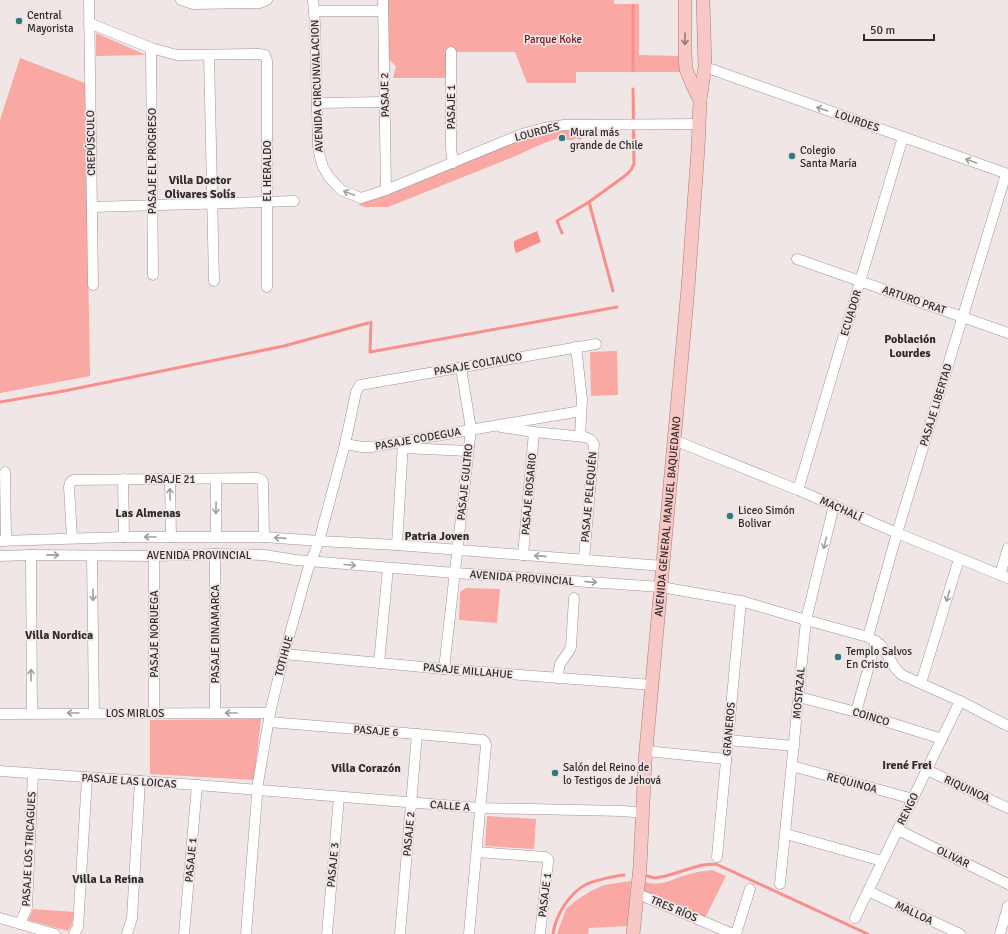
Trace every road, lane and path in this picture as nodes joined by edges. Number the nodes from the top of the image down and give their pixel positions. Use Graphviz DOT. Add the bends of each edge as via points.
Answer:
graph roads {
  1 [pos="89,0"];
  2 [pos="181,0"];
  3 [pos="267,0"];
  4 [pos="313,0"];
  5 [pos="383,0"];
  6 [pos="685,0"];
  7 [pos="702,0"];
  8 [pos="223,2"];
  9 [pos="314,11"];
  10 [pos="384,11"];
  11 [pos="89,23"];
  12 [pos="151,48"];
  13 [pos="451,52"];
  14 [pos="209,55"];
  15 [pos="705,67"];
  16 [pos="700,100"];
  17 [pos="385,102"];
  18 [pos="317,103"];
  19 [pos="699,124"];
  20 [pos="903,137"];
  21 [pos="453,163"];
  22 [pos="1007,174"];
  23 [pos="386,190"];
  24 [pos="294,200"];
  25 [pos="267,201"];
  26 [pos="212,203"];
  27 [pos="152,205"];
  28 [pos="92,207"];
  29 [pos="797,259"];
  30 [pos="153,275"];
  31 [pos="214,281"];
  32 [pos="860,281"];
  33 [pos="93,285"];
  34 [pos="267,287"];
  35 [pos="963,317"];
  36 [pos="1008,333"];
  37 [pos="596,344"];
  38 [pos="576,347"];
  39 [pos="461,368"];
  40 [pos="360,386"];
  41 [pos="581,411"];
  42 [pos="491,426"];
  43 [pos="471,429"];
  44 [pos="534,432"];
  45 [pos="580,436"];
  46 [pos="674,440"];
  47 [pos="345,444"];
  48 [pos="403,445"];
  49 [pos="468,450"];
  50 [pos="5,472"];
  51 [pos="123,479"];
  52 [pos="170,479"];
  53 [pos="216,479"];
  54 [pos="798,490"];
  55 [pos="834,505"];
  56 [pos="897,533"];
  57 [pos="124,537"];
  58 [pos="171,537"];
  59 [pos="216,537"];
  60 [pos="264,537"];
  61 [pos="72,538"];
  62 [pos="3,540"];
  63 [pos="319,541"];
  64 [pos="397,545"];
  65 [pos="1008,548"];
  66 [pos="458,550"];
  67 [pos="215,554"];
  68 [pos="31,555"];
  69 [pos="523,555"];
  70 [pos="0,556"];
  71 [pos="92,556"];
  72 [pos="154,556"];
  73 [pos="584,559"];
  74 [pos="959,559"];
  75 [pos="311,561"];
  76 [pos="663,566"];
  77 [pos="388,568"];
  78 [pos="455,573"];
  79 [pos="1004,577"];
  80 [pos="661,587"];
  81 [pos="574,598"];
  82 [pos="741,601"];
  83 [pos="806,620"];
  84 [pos="872,639"];
  85 [pos="284,654"];
  86 [pos="379,663"];
  87 [pos="444,669"];
  88 [pos="557,678"];
  89 [pos="921,683"];
  90 [pos="652,685"];
  91 [pos="799,697"];
  92 [pos="960,701"];
  93 [pos="856,712"];
  94 [pos="94,713"];
  95 [pos="154,713"];
  96 [pos="215,713"];
  97 [pos="0,714"];
  98 [pos="32,714"];
  99 [pos="269,718"];
  100 [pos="1008,726"];
  101 [pos="417,734"];
  102 [pos="942,738"];
  103 [pos="728,740"];
  104 [pos="794,746"];
  105 [pos="646,751"];
  106 [pos="726,759"];
  107 [pos="792,766"];
  108 [pos="926,770"];
  109 [pos="0,771"];
  110 [pos="33,774"];
  111 [pos="87,778"];
  112 [pos="140,781"];
  113 [pos="197,785"];
  114 [pos="258,790"];
  115 [pos="339,797"];
  116 [pos="913,799"];
  117 [pos="411,803"];
  118 [pos="480,808"];
  119 [pos="1008,808"];
  120 [pos="643,813"];
  121 [pos="898,830"];
  122 [pos="786,834"];
  123 [pos="476,852"];
  124 [pos="717,857"];
  125 [pos="882,861"];
  126 [pos="780,884"];
  127 [pos="1008,884"];
  128 [pos="750,889"];
  129 [pos="868,891"];
  130 [pos="638,894"];
  131 [pos="1008,906"];
  132 [pos="0,918"];
  133 [pos="855,918"];
  134 [pos="20,924"];
  135 [pos="55,934"];
  136 [pos="74,934"];
  137 [pos="127,934"];
  138 [pos="184,934"];
  139 [pos="246,934"];
  140 [pos="327,934"];
  141 [pos="400,934"];
  142 [pos="469,934"];
  143 [pos="540,934"];
  144 [pos="633,934"];
  145 [pos="734,934"];
  146 [pos="960,934"];
  147 [pos="1000,934"];
  1 -- 11 [label="street, CREPÚSCULO"];
  2 -- 8 [label="street" via="193,4"];
  3 -- 8 [label="street" via="260,3"];
  4 -- 9 [label="street, AVENIDA CIRCUNVALACION"];
  5 -- 10 [label="street, PASAJE 2"];
  6 -- 16 [label="main road, AVENIDA GENERAL MANUEL BAQUEDANO, one-way" via="686,69"];
  7 -- 15 [label="main road, AVENIDA GENERAL MANUEL BAQUEDANO"];
  9 -- 10 [label="street"];
  9 -- 18 [label="street, AVENIDA CIRCUNVALACION"];
  10 -- 17 [label="street, PASAJE 2"];
  11 -- 12 [label="street"];
  11 -- 28 [label="street, CREPÚSCULO"];
  12 -- 14 [label="street" via="177,55"];
  12 -- 27 [label="street, PASAJE EL PROGRESO"];
  13 -- 21 [label="street, PASAJE 1"];
  14 -- 25 [label="street, EL HERALDO" via="265,55"];
  14 -- 26 [label="street"];
  15 -- 16 [label="main road, AVENIDA GENERAL MANUEL BAQUEDANO"];
  20 -- 15 [label="street, LOURDES, one-way"];
  16 -- 19 [label="main road, AVENIDA GENERAL MANUEL BAQUEDANO"];
  17 -- 18 [label="street"];
  17 -- 23 [label="street, PASAJE 2"];
  23 -- 18 [label="street, AVENIDA CIRCUNVALACION, one-way" via="360,198 341,190 330,177 320,157"];
  19 -- 21 [label="street, LOURDES" via="564,125 544,128 522,134"];
  19 -- 46 [label="main road, AVENIDA GENERAL MANUEL BAQUEDANO"];
  22 -- 20 [label="street, LOURDES, one-way"];
  20 -- 32 [label="street, ECUADOR"];
  21 -- 23 [label="street, LOURDES"];
  22 -- 35 [label="street, PASAJE LIBERTAD"];
  24 -- 25 [label="street"];
  25 -- 26 [label="street"];
  25 -- 34 [label="street, EL HERALDO"];
  26 -- 27 [label="street"];
  26 -- 31 [label="street"];
  27 -- 28 [label="street"];
  27 -- 30 [label="street, PASAJE EL PROGRESO"];
  28 -- 33 [label="street, CREPÚSCULO"];
  29 -- 32 [label="street, ARTURO PRAT"];
  32 -- 35 [label="street, ARTURO PRAT"];
  32 -- 54 [label="street, ECUADOR"];
  35 -- 36 [label="street, ARTURO PRAT"];
  35 -- 56 [label="street, PASAJE LIBERTAD"];
  37 -- 38 [label="street, PASAJE COLTAUCO"];
  38 -- 39 [label="street, PASAJE COLTAUCO"];
  38 -- 41 [label="street, PASAJE PELEQUÉN"];
  39 -- 40 [label="street, PASAJE COLTAUCO"];
  39 -- 43 [label="street, PASAJE GULTRO"];
  40 -- 47 [label="street, TOTIHUE" via="356,392"];
  41 -- 42 [label="street, PASAJE CODEGUA"];
  41 -- 45 [label="street, PASAJE PELEQUÉN"];
  42 -- 43 [label="street, PASAJE CODEGUA"];
  42 -- 44 [label="street, PASAJE CODEGUA"];
  43 -- 48 [label="street, PASAJE CODEGUA"];
  43 -- 49 [label="street, PASAJE GULTRO"];
  44 -- 45 [label="street, PASAJE CODEGUA"];
  44 -- 69 [label="street, PASAJE ROSARIO"];
  45 -- 73 [label="street, PASAJE PELEQUÉN" via="588,438 594,444"];
  46 -- 54 [label="street, MACHALÍ"];
  46 -- 76 [label="main road, AVENIDA GENERAL MANUEL BAQUEDANO"];
  47 -- 48 [label="street, PASAJE CODEGUA" via="362,447"];
  47 -- 63 [label="street, TOTIHUE"];
  48 -- 49 [label="street"];
  48 -- 64 [label="street"];
  49 -- 66 [label="street, PASAJE GULTRO"];
  50 -- 62 [label="street"];
  51 -- 52 [label="street, PASAJE 21"];
  51 -- 57 [label="street"];
  51 -- 61 [label="street, PASAJE 21" via="73,480 70,483"];
  52 -- 53 [label="street, PASAJE 21"];
  58 -- 52 [label="street, one-way"];
  53 -- 59 [label="street, one-way"];
  53 -- 60 [label="street, PASAJE 21" via="262,480"];
  54 -- 55 [label="street, MACHALÍ"];
  55 -- 56 [label="street, MACHALÍ"];
  55 -- 83 [label="street, MOSTAZAL, one-way"];
  56 -- 74 [label="street, MACHALÍ"];
  56 -- 84 [label="street, PASAJE LIBERTAD"];
  58 -- 57 [label="street, AVENIDA PROVINCIAL, one-way"];
  57 -- 61 [label="street, AVENIDA PROVINCIAL"];
  58 -- 59 [label="street, AVENIDA PROVINCIAL"];
  59 -- 60 [label="street, AVENIDA PROVINCIAL"];
  63 -- 60 [label="street, AVENIDA PROVINCIAL, one-way"];
  61 -- 62 [label="street, AVENIDA PROVINCIAL"];
  63 -- 64 [label="street, AVENIDA PROVINCIAL"];
  63 -- 75 [label="street, TOTIHUE"];
  64 -- 66 [label="street, AVENIDA PROVINCIAL"];
  65 -- 79 [label="street"];
  66 -- 69 [label="street, AVENIDA PROVINCIAL"];
  66 -- 78 [label="street, PASAJE GULTRO"];
  67 -- 72 [label="street, AVENIDA PROVINCIAL"];
  67 -- 75 [label="street, AVENIDA PROVINCIAL" via="264,555"];
  67 -- 96 [label="street, PASAJE DINAMARCA"];
  68 -- 70 [label="street, AVENIDA PROVINCIAL"];
  68 -- 71 [label="street, AVENIDA PROVINCIAL, one-way"];
  98 -- 68 [label="street, one-way"];
  73 -- 69 [label="street, AVENIDA PROVINCIAL, one-way"];
  71 -- 72 [label="street, AVENIDA PROVINCIAL"];
  71 -- 94 [label="street, one-way"];
  72 -- 95 [label="street, PASAJE NORUEGA"];
  73 -- 76 [label="street, AVENIDA PROVINCIAL"];
  74 -- 79 [label="street, MACHALÍ"];
  74 -- 89 [label="street, one-way"];
  75 -- 77 [label="street, AVENIDA PROVINCIAL, one-way"];
  75 -- 85 [label="street, TOTIHUE"];
  76 -- 80 [label="main road, AVENIDA GENERAL MANUEL BAQUEDANO"];
  77 -- 78 [label="street, AVENIDA PROVINCIAL"];
  77 -- 86 [label="street"];
  78 -- 80 [label="street, AVENIDA PROVINCIAL, one-way"];
  78 -- 87 [label="street, PASAJE GULTRO"];
  80 -- 82 [label="street, AVENIDA PROVINCIAL"];
  80 -- 90 [label="main road, AVENIDA GENERAL MANUEL BAQUEDANO"];
  81 -- 88 [label="street" via="570,647 560,664"];
  82 -- 83 [label="street, AVENIDA PROVINCIAL"];
  82 -- 103 [label="street, GRANEROS"];
  83 -- 84 [label="street, AVENIDA PROVINCIAL"];
  83 -- 91 [label="street, MOSTAZAL"];
  84 -- 89 [label="street" via="881,645 899,672"];
  84 -- 93 [label="street, PASAJE LIBERTAD"];
  85 -- 86 [label="street, PASAJE MILLAHUE"];
  85 -- 99 [label="street, TOTIHUE"];
  86 -- 87 [label="street, PASAJE MILLAHUE"];
  87 -- 88 [label="street, PASAJE MILLAHUE"];
  88 -- 90 [label="street, PASAJE MILLAHUE"];
  89 -- 92 [label="street"];
  90 -- 105 [label="main road, AVENIDA GENERAL MANUEL BAQUEDANO"];
  91 -- 93 [label="street, COINCO"];
  91 -- 104 [label="street, MOSTAZAL"];
  92 -- 100 [label="street"];
  92 -- 102 [label="street, RENGO"];
  93 -- 102 [label="street, COINCO"];
  94 -- 95 [label="street, LOS MIRLOS"];
  94 -- 98 [label="street, LOS MIRLOS, one-way"];
  95 -- 96 [label="street, LOS MIRLOS"];
  99 -- 96 [label="street, LOS MIRLOS, one-way"];
  97 -- 98 [label="street, LOS MIRLOS"];
  99 -- 101 [label="street, PASAJE 6"];
  99 -- 114 [label="street, TOTIHUE"];
  101 -- 117 [label="street, PASAJE 2"];
  101 -- 118 [label="street, PASAJE 6" via="485,742"];
  102 -- 108 [label="street, RENGO"];
  103 -- 104 [label="street"];
  103 -- 106 [label="street, GRANEROS"];
  104 -- 107 [label="street, MOSTAZAL"];
  105 -- 106 [label="street"];
  105 -- 120 [label="main road, AVENIDA GENERAL MANUEL BAQUEDANO"];
  106 -- 124 [label="street, GRANEROS"];
  107 -- 116 [label="street, REQUINOA"];
  107 -- 122 [label="street, MOSTAZAL"];
  108 -- 116 [label="street, RENGO"];
  108 -- 119 [label="street, RIQUINOA"];
  109 -- 110 [label="street, PASAJE LAS LOICAS"];
  110 -- 111 [label="street, PASAJE LAS LOICAS"];
  110 -- 134 [label="street, PASAJE LOS TRICAGUES" via="27,907"];
  111 -- 112 [label="street, PASAJE LAS LOICAS"];
  111 -- 136 [label="street" via="78,927"];
  112 -- 113 [label="street, PASAJE LAS LOICAS"];
  112 -- 137 [label="street" via="132,918"];
  113 -- 114 [label="street, PASAJE LAS LOICAS"];
  113 -- 138 [label="street, PASAJE 1"];
  114 -- 115 [label="street, CALLE A"];
  114 -- 139 [label="street, TOTIHUE"];
  115 -- 117 [label="street, CALLE A"];
  115 -- 140 [label="street, PASAJE 3"];
  116 -- 121 [label="street, RENGO"];
  117 -- 118 [label="street, CALLE A"];
  117 -- 141 [label="street, PASAJE 2"];
  118 -- 120 [label="street, CALLE A"];
  118 -- 123 [label="street"];
  120 -- 130 [label="main road, AVENIDA GENERAL MANUEL BAQUEDANO"];
  121 -- 125 [label="street, RENGO"];
  121 -- 127 [label="street, OLIVAR"];
  122 -- 125 [label="street"];
  122 -- 126 [label="street, MOSTAZAL"];
  123 -- 142 [label="street"];
  123 -- 143 [label="street, PASAJE 1" via="548,859"];
  125 -- 129 [label="street, RENGO"];
  128 -- 145 [label="street"];
  129 -- 133 [label="street, RENGO"];
  129 -- 146 [label="street, MALLOA"];
  130 -- 144 [label="main road, AVENIDA GENERAL MANUEL BAQUEDANO"];
  130 -- 145 [label="street, TRES RÍOS"];
  131 -- 147 [label="street"];
  132 -- 134 [label="street"];
  134 -- 135 [label="street"];
}
